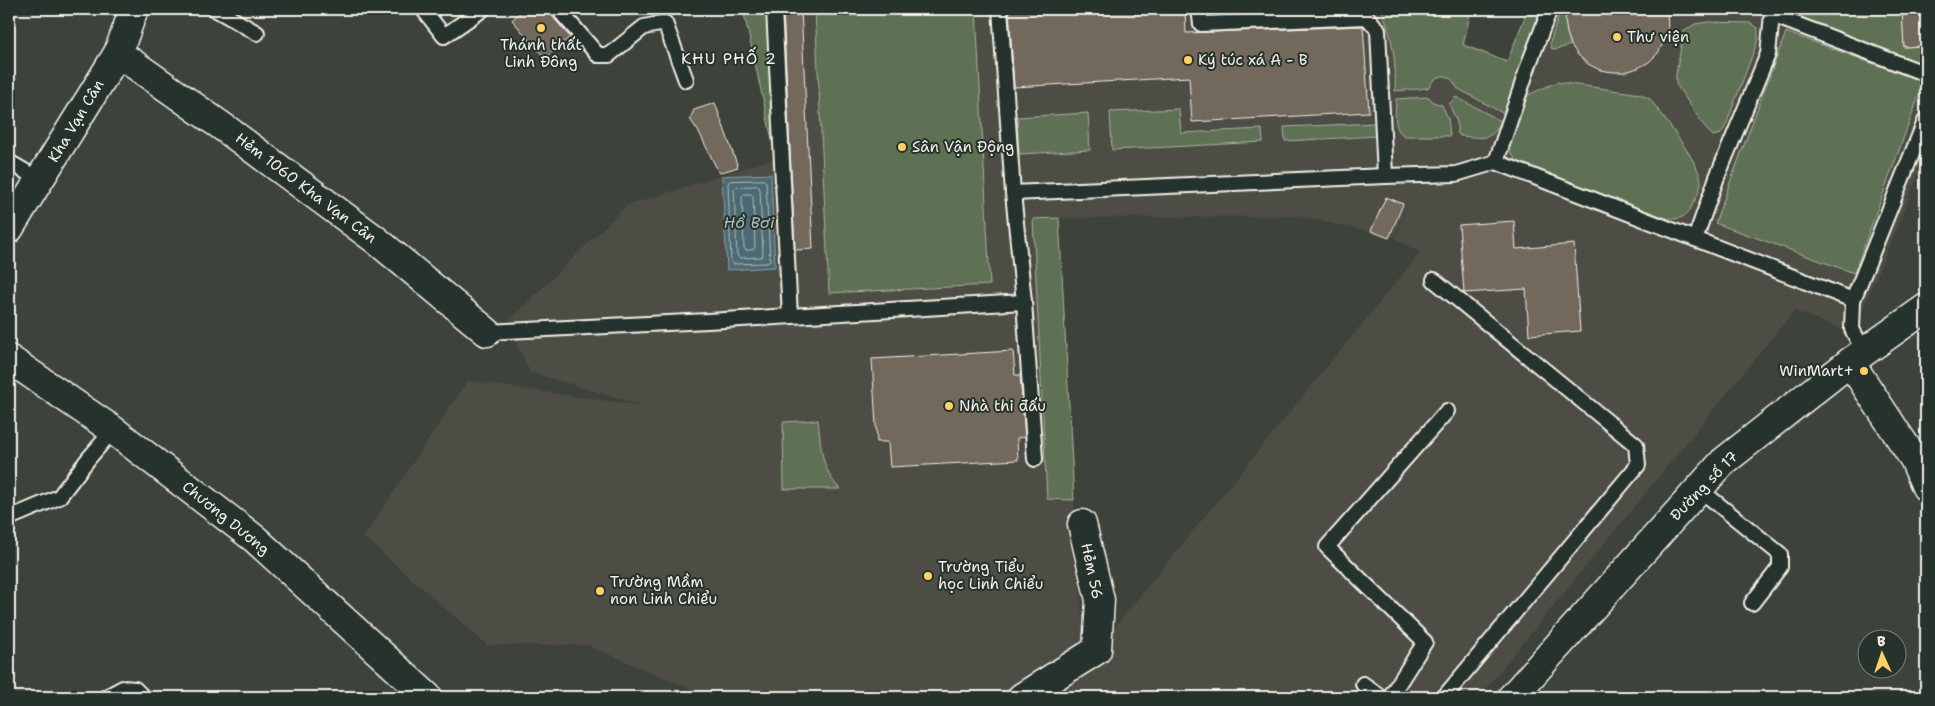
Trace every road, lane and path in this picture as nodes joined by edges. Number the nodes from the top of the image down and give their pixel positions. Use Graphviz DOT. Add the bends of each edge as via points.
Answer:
graph roads {
  1 [pos="134,9"];
  2 [pos="215,9"];
  3 [pos="423,9"];
  4 [pos="483,9"];
  5 [pos="558,9"];
  6 [pos="774,9"];
  7 [pos="1000,9"];
  8 [pos="1200,9"];
  9 [pos="1550,9"];
  10 [pos="1773,12"];
  11 [pos="257,33"];
  12 [pos="118,53"];
  13 [pos="1926,74"];
  14 [pos="686,80"];
  15 [pos="1926,119"];
  16 [pos="9,162"];
  17 [pos="1496,162"];
  18 [pos="1385,176"];
  19 [pos="40,180"];
  20 [pos="1013,193"];
  21 [pos="9,228"];
  22 [pos="1695,239"];
  23 [pos="1434,280"];
  24 [pos="1853,300"];
  25 [pos="1024,302"];
  26 [pos="1926,308"];
  27 [pos="790,316"];
  28 [pos="487,332"];
  29 [pos="1857,357"];
  30 [pos="9,359"];
  31 [pos="1447,411"];
  32 [pos="113,430"];
  33 [pos="1036,459"];
  34 [pos="1926,487"];
  35 [pos="1699,489"];
  36 [pos="9,518"];
  37 [pos="1082,524"];
  38 [pos="1752,603"];
  39 [pos="1363,684"];
  40 [pos="1050,689"];
  41 [pos="106,697"];
  42 [pos="143,697"];
  43 [pos="428,697"];
  44 [pos="1022,697"];
  45 [pos="1381,697"];
  46 [pos="1390,697"];
  47 [pos="1444,697"];
  48 [pos="1512,697"];
  1 -- 12 [label="street, Kha Vạn Cân"];
  2 -- 11 [label="lane"];
  3 -- 4 [label="lane" via="444,36"];
  5 -- 14 [label="lane" via="598,55 609,55 644,27 665,23"];
  6 -- 27 [label="lane"];
  7 -- 20 [label="lane"];
  8 -- 18 [label="lane" via="1201,24 1367,17 1378,30"];
  9 -- 17 [label="lane"];
  10 -- 13 [label="lane"];
  10 -- 22 [label="lane" via="1768,54"];
  12 -- 19 [label="street, Kha Vạn Cân"];
  12 -- 28 [label="street, Hẻm 1060 Kha Vạn Cân" via="376,240"];
  15 -- 24 [label="lane"];
  16 -- 19 [label="lane"];
  17 -- 18 [label="lane" via="1456,174"];
  17 -- 22 [label="lane"];
  18 -- 20 [label="lane"];
  19 -- 21 [label="street, Kha Vạn Cân"];
  20 -- 25 [label="lane"];
  22 -- 24 [label="lane"];
  23 -- 47 [label="lane" via="1636,445 1638,465"];
  24 -- 29 [label="lane" via="1852,329"];
  25 -- 27 [label="lane"];
  25 -- 33 [label="lane"];
  26 -- 29 [label="street, Đường số 17"];
  27 -- 28 [label="lane"];
  29 -- 34 [label="street" via="1914,459"];
  29 -- 35 [label="street, Đường số 17" via="1723,462"];
  30 -- 32 [label="street, Chương Dương"];
  31 -- 46 [label="lane" via="1327,547 1426,642"];
  32 -- 36 [label="lane" via="59,497"];
  32 -- 43 [label="street, Chương Dương" via="255,539"];
  35 -- 38 [label="lane" via="1780,554 1780,567"];
  35 -- 48 [label="street, Đường số 17"];
  37 -- 40 [label="street, Hẻm 56" via="1100,600 1097,650"];
  39 -- 45 [label="lane"];
  40 -- 44 [label="street, Hẻm 56"];
  41 -- 42 [label="lane" via="123,688 135,689"];
}
